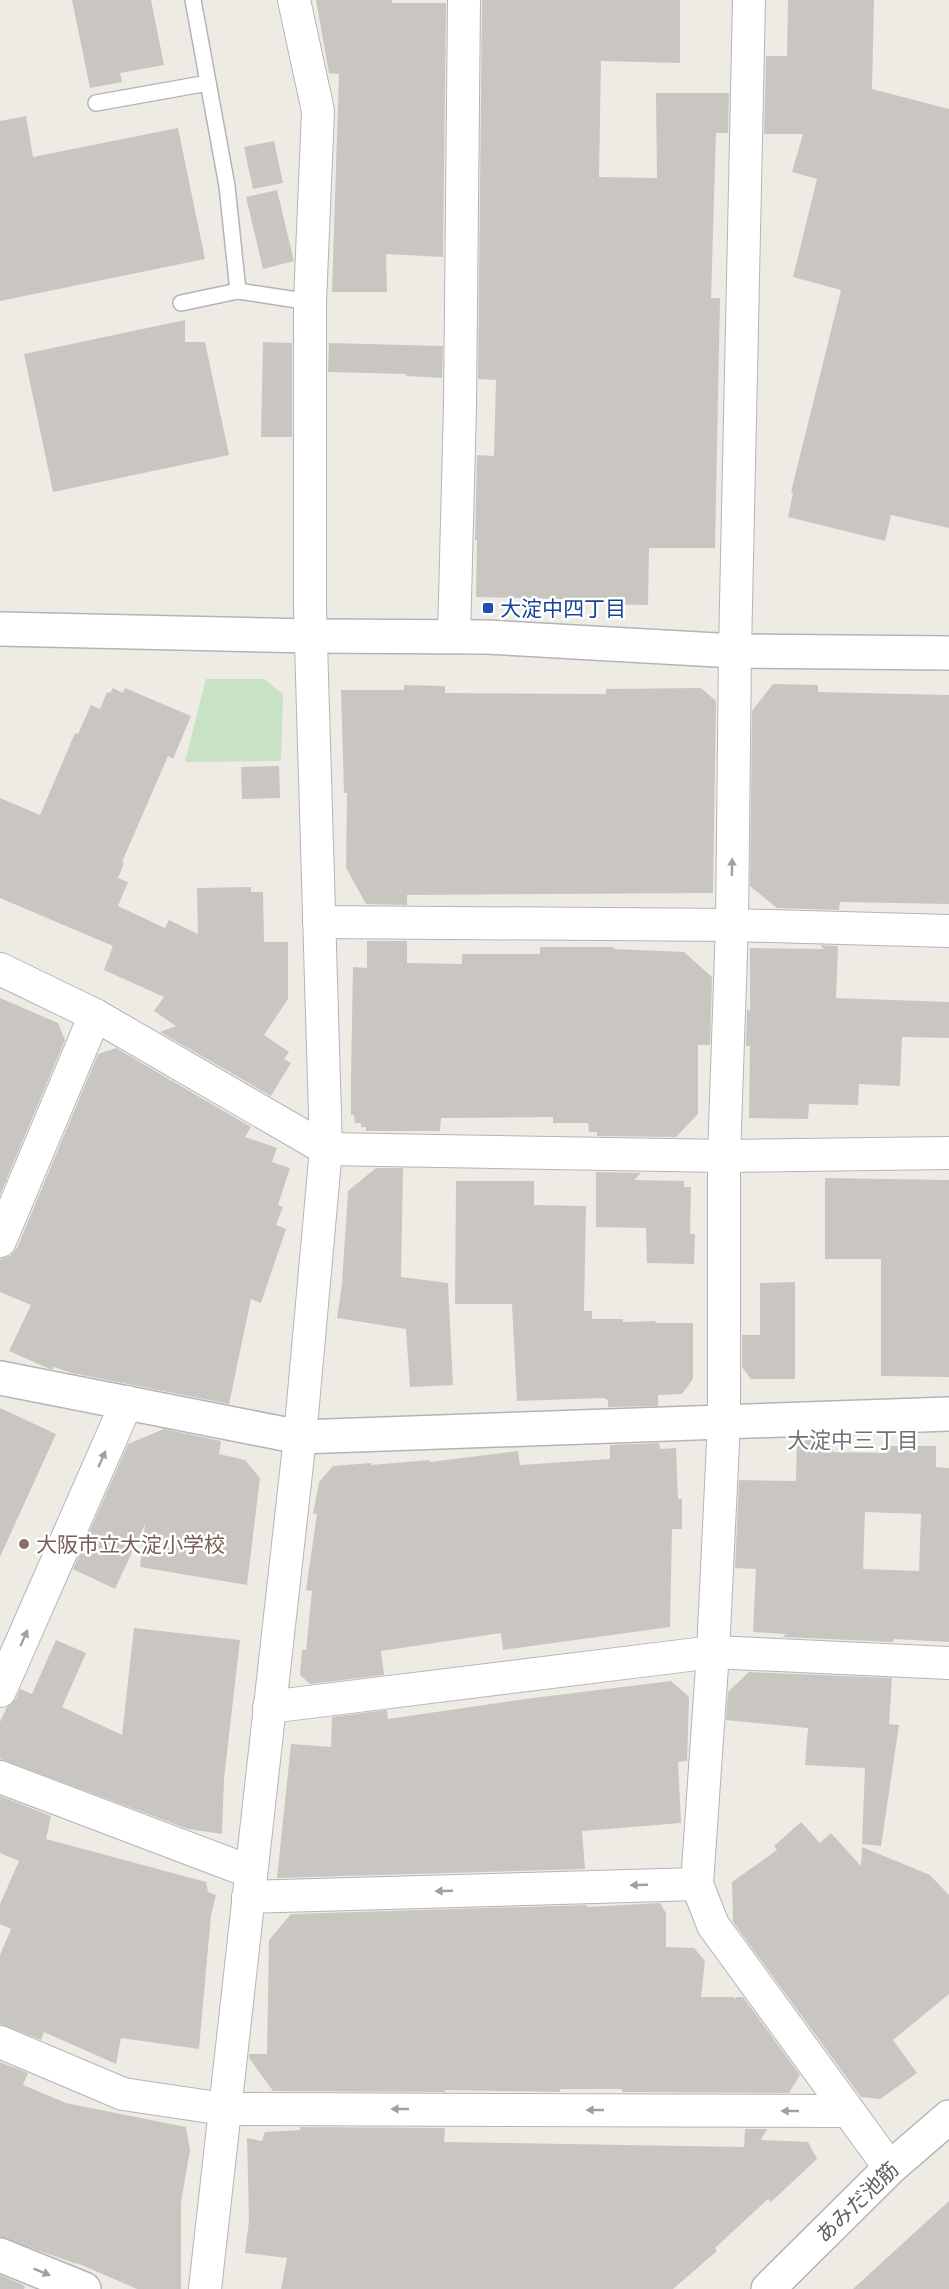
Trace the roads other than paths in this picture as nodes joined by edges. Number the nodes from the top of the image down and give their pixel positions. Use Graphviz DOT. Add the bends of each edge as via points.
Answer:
graph roads {
  1 [pos="193,0"];
  2 [pos="294,0"];
  3 [pos="464,0"];
  4 [pos="748,0"];
  5 [pos="208,82"];
  6 [pos="96,103"];
  7 [pos="238,291"];
  8 [pos="310,302"];
  9 [pos="181,303"];
  10 [pos="0,629"];
  11 [pos="311,636"];
  12 [pos="454,637"];
  13 [pos="735,651"];
  14 [pos="949,653"];
  15 [pos="319,922"];
  16 [pos="732,926"];
  17 [pos="949,931"];
  18 [pos="0,969"];
  19 [pos="95,1015"];
  20 [pos="326,1149"];
  21 [pos="949,1153"];
  22 [pos="724,1156"];
  23 [pos="0,1239"];
  24 [pos="0,1378"];
  25 [pos="127,1402"];
  26 [pos="949,1414"];
  27 [pos="724,1422"];
  28 [pos="300,1437"];
  29 [pos="713,1652"];
  30 [pos="949,1663"];
  31 [pos="0,1691"];
  32 [pos="269,1707"];
  33 [pos="0,1777"];
  34 [pos="697,1884"];
  35 [pos="249,1885"];
  36 [pos="0,2042"];
  37 [pos="224,2109"];
  38 [pos="848,2111"];
  39 [pos="949,2117"];
  40 [pos="890,2168"];
  41 [pos="0,2255"];
  42 [pos="84,2289"];
  43 [pos="205,2289"];
  44 [pos="768,2289"];
  1 -- 5 [label="lane"];
  2 -- 8 [label="street" via="318,111"];
  3 -- 12 [label="street"];
  4 -- 13 [label="street"];
  5 -- 6 [label="lane"];
  5 -- 7 [label="lane" via="227,186"];
  7 -- 8 [label="lane"];
  7 -- 9 [label="lane"];
  8 -- 11 [label="street"];
  10 -- 11 [label="street"];
  11 -- 12 [label="street"];
  11 -- 15 [label="street"];
  12 -- 13 [label="street"];
  13 -- 14 [label="street"];
  16 -- 13 [label="street, one-way"];
  15 -- 16 [label="street"];
  15 -- 20 [label="street"];
  16 -- 17 [label="street"];
  16 -- 22 [label="street"];
  18 -- 19 [label="street"];
  19 -- 20 [label="street"];
  19 -- 23 [label="street"];
  20 -- 22 [label="street"];
  20 -- 28 [label="street"];
  21 -- 22 [label="street"];
  22 -- 27 [label="street"];
  24 -- 25 [label="street"];
  25 -- 28 [label="street"];
  31 -- 25 [label="street, one-way"];
  26 -- 27 [label="street"];
  27 -- 28 [label="street"];
  27 -- 29 [label="street"];
  28 -- 32 [label="street"];
  29 -- 30 [label="street"];
  29 -- 32 [label="street"];
  29 -- 34 [label="street"];
  32 -- 35 [label="street"];
  33 -- 35 [label="street"];
  34 -- 35 [label="street, one-way"];
  34 -- 38 [label="street" via="713,1925"];
  35 -- 37 [label="street"];
  36 -- 37 [label="street" via="123,2094"];
  38 -- 37 [label="street, one-way"];
  37 -- 43 [label="street"];
  38 -- 40 [label="street"];
  39 -- 40 [label="street, あみだ池筋"];
  40 -- 44 [label="street, あみだ池筋"];
  41 -- 42 [label="street, one-way"];
}
